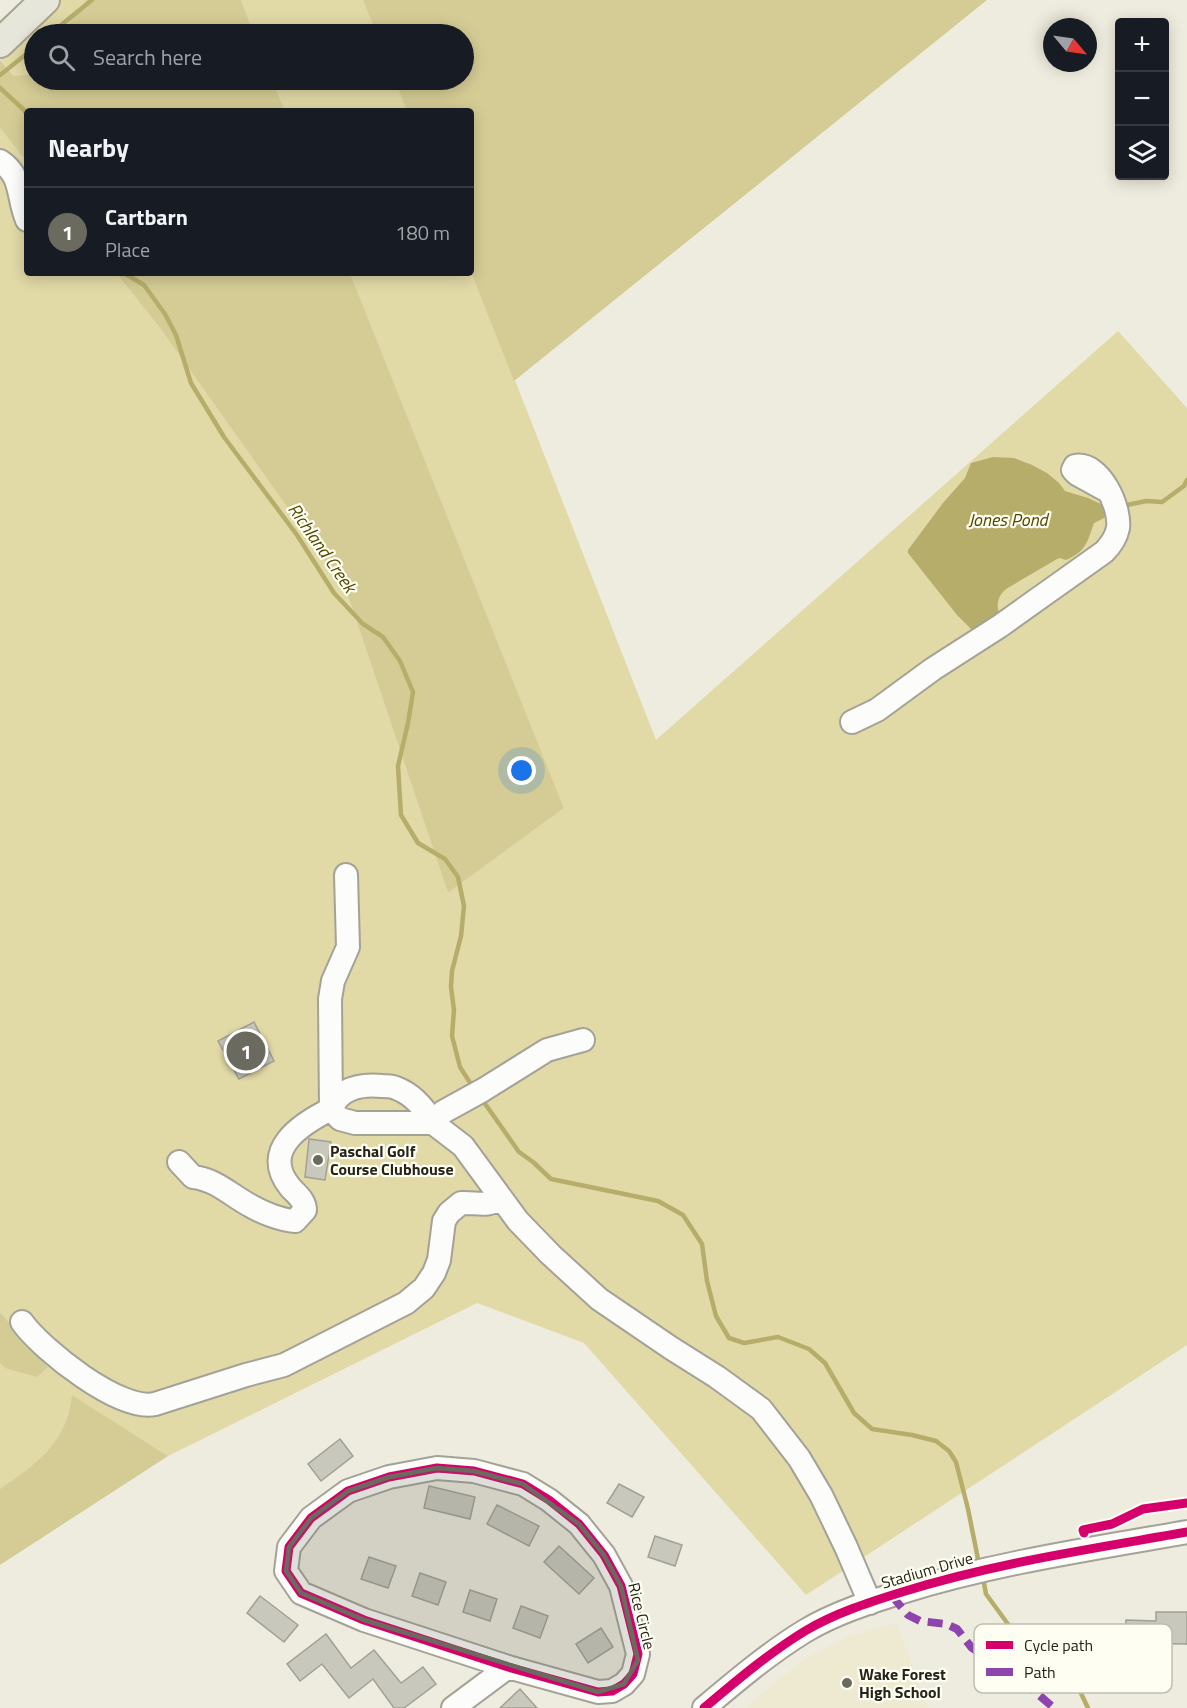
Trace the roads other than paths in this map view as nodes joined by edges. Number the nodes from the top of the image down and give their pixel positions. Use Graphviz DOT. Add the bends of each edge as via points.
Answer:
graph roads {
  1 [pos="45,0"];
  2 [pos="0,43"];
  3 [pos="0,161"];
  4 [pos="24,209"];
  5 [pos="1108,491"];
  6 [pos="852,722"];
  7 [pos="346,875"];
  8 [pos="584,1040"];
  9 [pos="331,1109"];
  10 [pos="433,1123"];
  11 [pos="179,1162"];
  12 [pos="501,1198"];
  13 [pos="22,1322"];
  14 [pos="1187,1532"];
  15 [pos="870,1603"];
  16 [pos="508,1667"];
  17 [pos="453,1708"];
  18 [pos="704,1708"];
  1 -- 2 [label="main road"];
  3 -- 4 [label="street" via="12,170"];
  5 -- 6 [label="street" via="1118,521 1115,537 1104,552 877,710"];
  7 -- 9 [label="street" via="348,947 333,981 330,999"];
  8 -- 10 [label="street" via="547,1050 443,1112"];
  9 -- 10 [label="street" via="340,1119 355,1123"];
  9 -- 10 [label="street" via="336,1098 358,1086 395,1087 426,1110"];
  9 -- 11 [label="street" via="306,1122 279,1154 279,1169 305,1205 295,1221 252,1208 206,1178 193,1177"];
  10 -- 12 [label="street" via="463,1146"];
  12 -- 13 [label="street" via="493,1204 461,1203 448,1212 434,1273 406,1303 284,1365 155,1404 141,1405 90,1380 49,1351"];
  12 -- 15 [label="street" via="518,1221 599,1299 761,1409 799,1458 821,1495"];
  14 -- 15 [label="street, Stadium Drive" via="1034,1558"];
  15 -- 18 [label="street, Stadium Drive" via="807,1630"];
  16 -- 16 [label="street, Rice Circle" via="598,1692 612,1691 624,1684 638,1660 621,1586 604,1555 579,1524 523,1484 474,1471 437,1468 388,1477 338,1498 311,1518 289,1547 286,1571 301,1593 364,1620"];
  16 -- 17 [label="street"];
}
